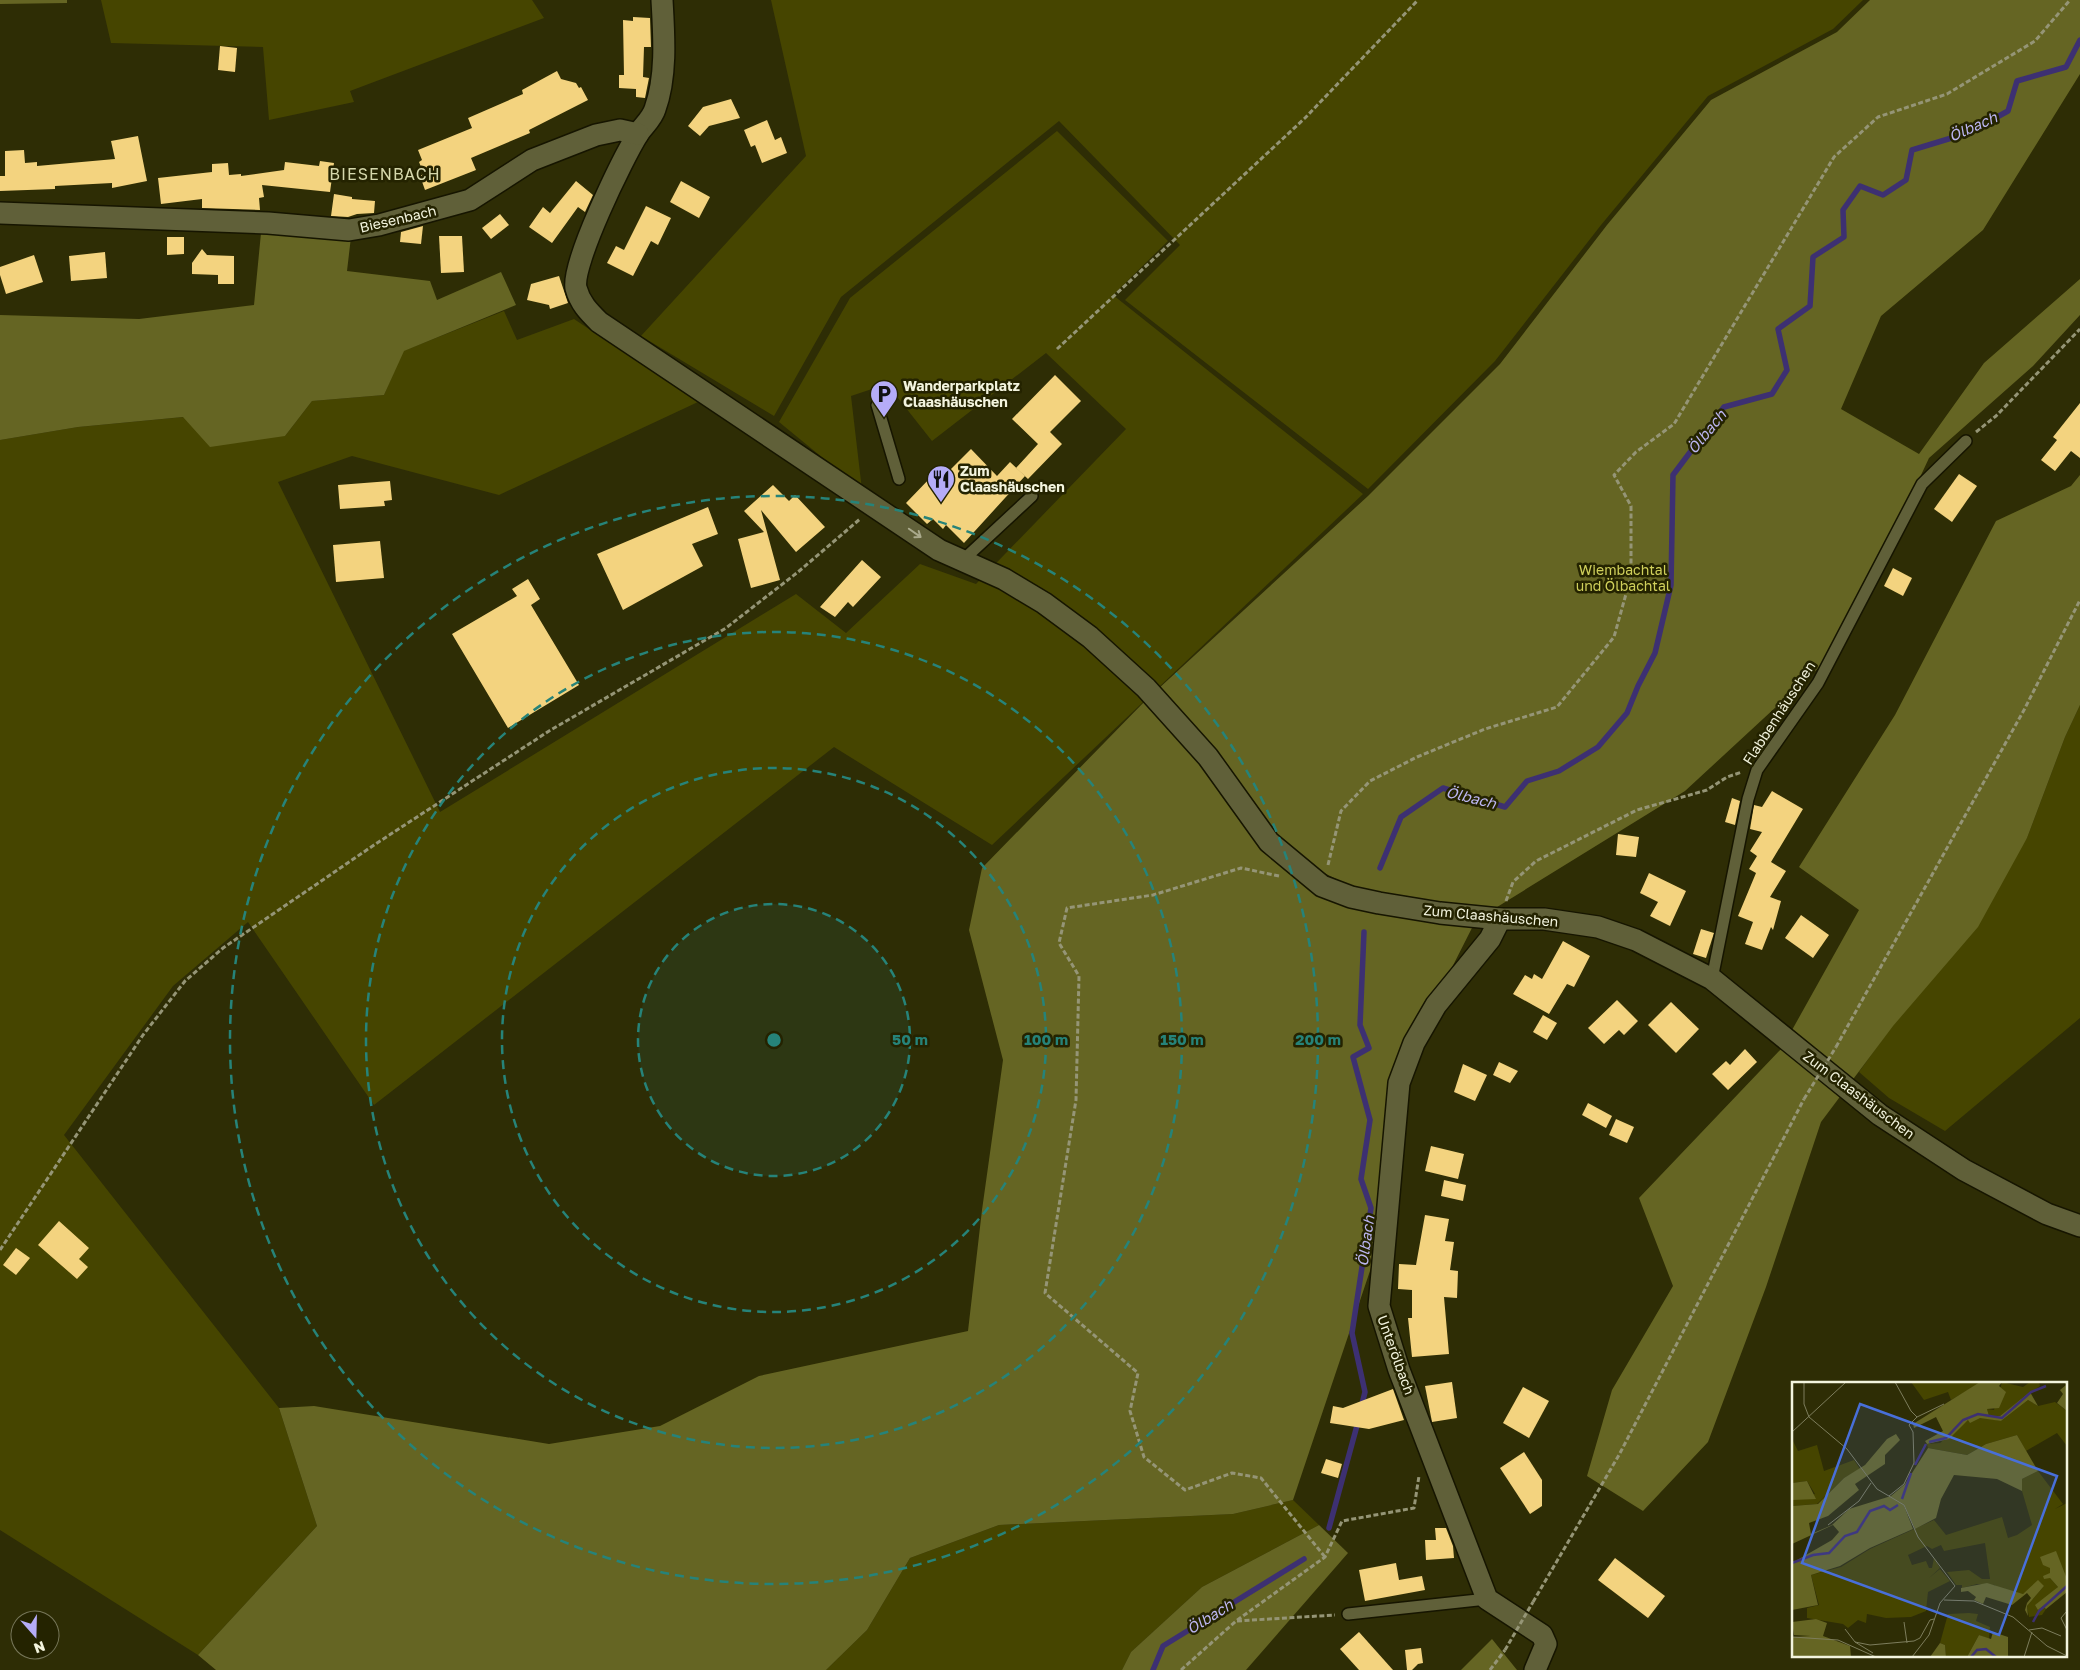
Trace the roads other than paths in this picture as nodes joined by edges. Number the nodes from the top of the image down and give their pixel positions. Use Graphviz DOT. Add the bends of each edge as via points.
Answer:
graph roads {
  1 [pos="662,0"];
  2 [pos="638,134"];
  3 [pos="0,213"];
  4 [pos="877,406"];
  5 [pos="1966,441"];
  6 [pos="899,479"];
  7 [pos="1032,496"];
  8 [pos="962,561"];
  9 [pos="1500,919"];
  10 [pos="1712,979"];
  11 [pos="2080,1226"];
  12 [pos="1487,1599"];
  13 [pos="1348,1614"];
  14 [pos="1535,1670"];
  1 -- 2 [label="street" via="659,98 654,112"];
  2 -- 3 [label="street, Biesenbach" via="620,130 596,135 532,160 470,200 349,230 268,223"];
  2 -- 8 [label="street, Zum Claashäuschen, one-way" via="592,226 576,270 576,286 583,305 599,322 939,550"];
  4 -- 6 [label="lane"];
  5 -- 10 [label="lane, Flabbenhäuschen" via="1922,484 1818,683 1757,770 1748,799"];
  7 -- 8 [label="lane"];
  8 -- 9 [label="street, Zum Claashäuschen" via="1004,579 1090,637 1146,688 1208,757 1269,842 1322,886 1379,903"];
  9 -- 10 [label="street, Zum Claashäuschen" via="1544,919 1598,927 1636,940"];
  9 -- 12 [label="street, Unterölbach" via="1490,939 1436,1005 1414,1043 1399,1083 1378,1306 1399,1370"];
  10 -- 11 [label="street, Zum Claashäuschen" via="1880,1115 1964,1170 2047,1214"];
  12 -- 13 [label="lane"];
  12 -- 14 [label="street" via="1542,1635 1546,1644"];
}
